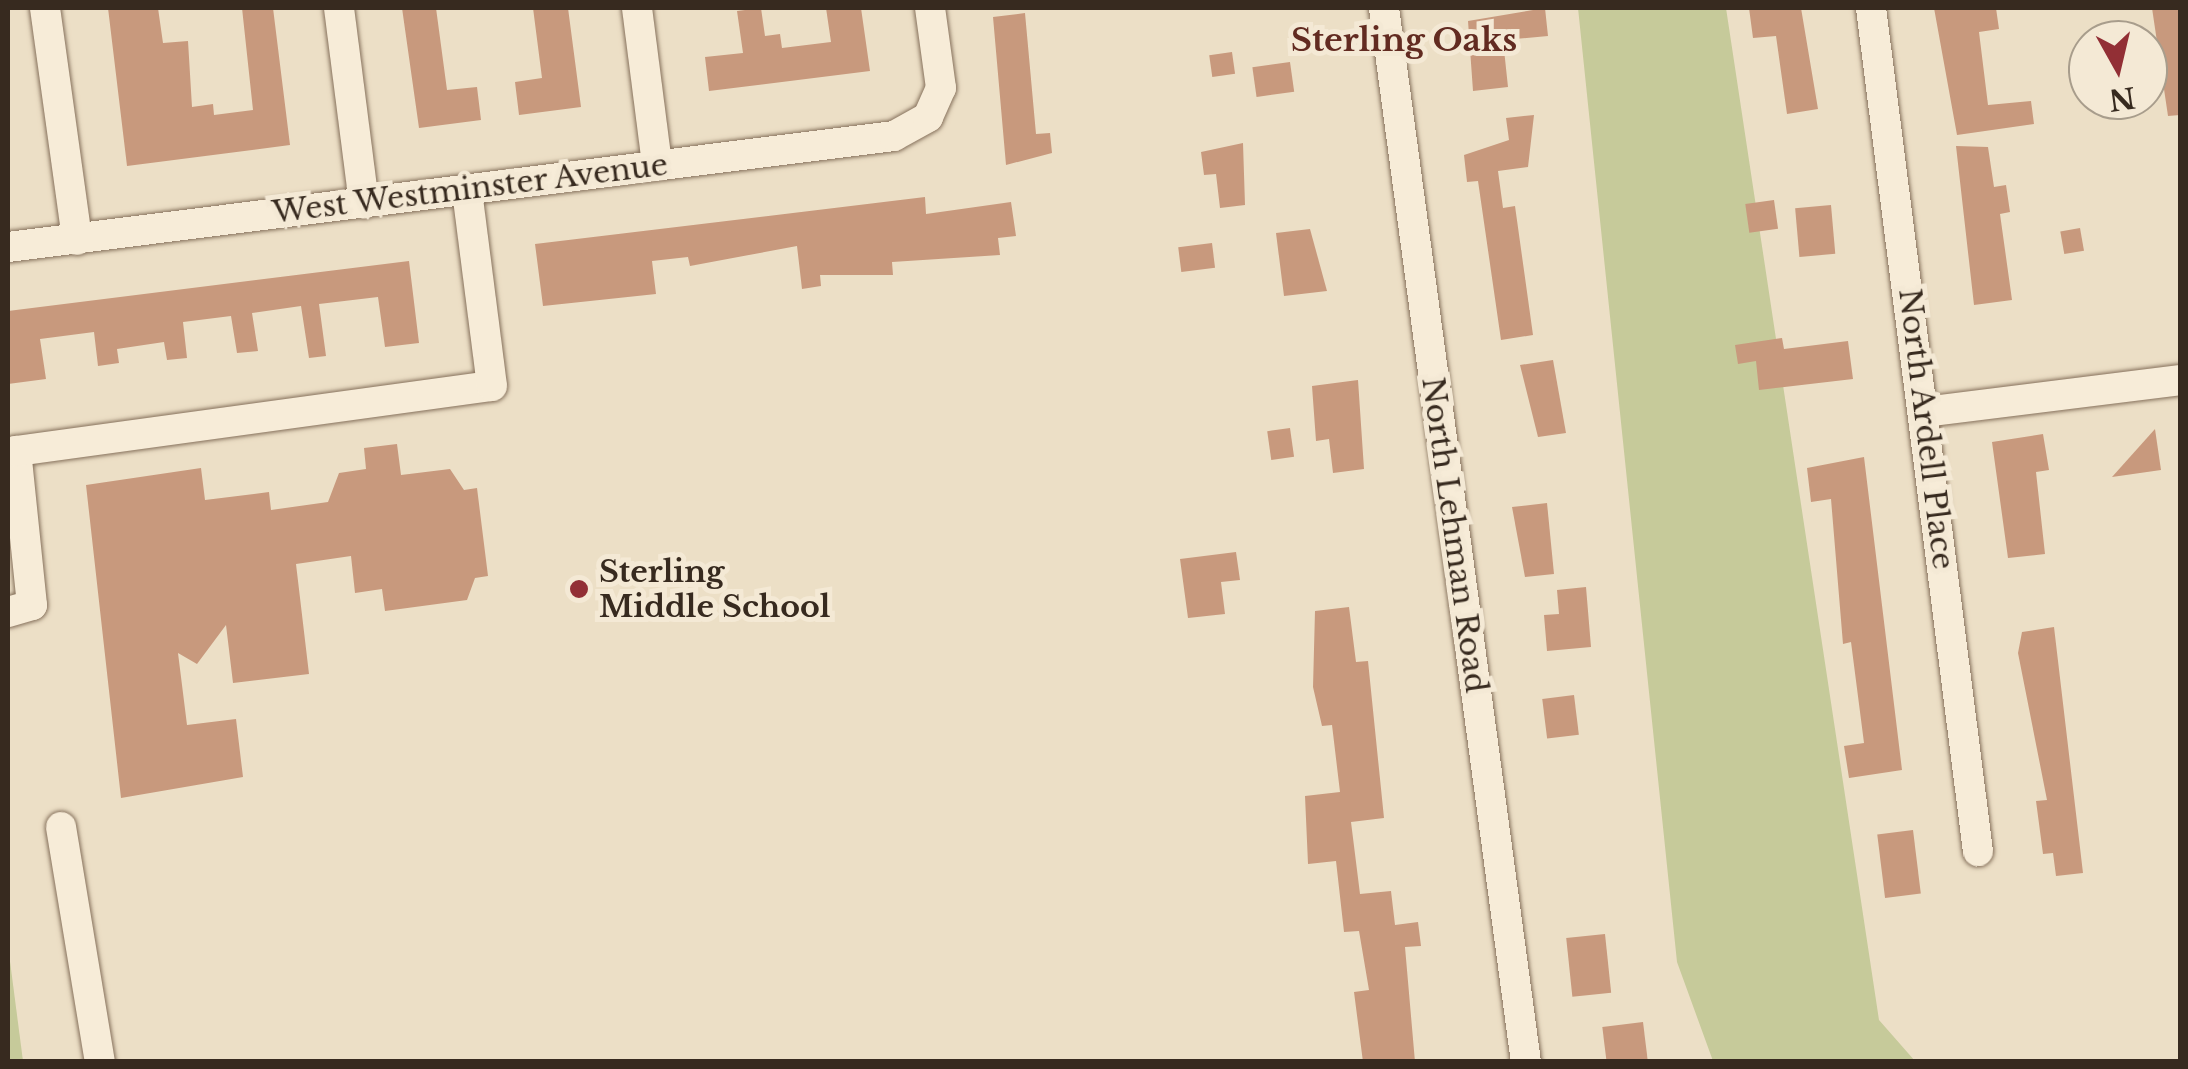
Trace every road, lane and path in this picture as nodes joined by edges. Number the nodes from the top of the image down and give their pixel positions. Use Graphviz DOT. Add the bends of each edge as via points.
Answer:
graph roads {
  1 [pos="46,8"];
  2 [pos="340,8"];
  3 [pos="636,8"];
  4 [pos="930,8"];
  5 [pos="1384,8"];
  6 [pos="1871,8"];
  7 [pos="657,165"];
  8 [pos="468,190"];
  9 [pos="364,203"];
  10 [pos="77,240"];
  11 [pos="8,248"];
  12 [pos="2180,380"];
  13 [pos="1924,412"];
  14 [pos="8,612"];
  15 [pos="61,827"];
  16 [pos="1978,851"];
  17 [pos="100,1062"];
  18 [pos="1526,1062"];
  1 -- 10 [label="street"];
  2 -- 9 [label="street"];
  3 -- 7 [label="street"];
  4 -- 7 [label="street, West Westminster Avenue" via="941,88 928,117 894,136"];
  5 -- 18 [label="street, North Lehman Road"];
  6 -- 13 [label="street, North Ardell Place"];
  7 -- 8 [label="street, West Westminster Avenue"];
  8 -- 9 [label="street, West Westminster Avenue"];
  8 -- 14 [label="street" via="492,386 16,451 32,606"];
  9 -- 10 [label="street, West Westminster Avenue"];
  10 -- 11 [label="street, West Westminster Avenue"];
  12 -- 13 [label="street"];
  13 -- 16 [label="street, North Ardell Place"];
  15 -- 17 [label="street"];
}
